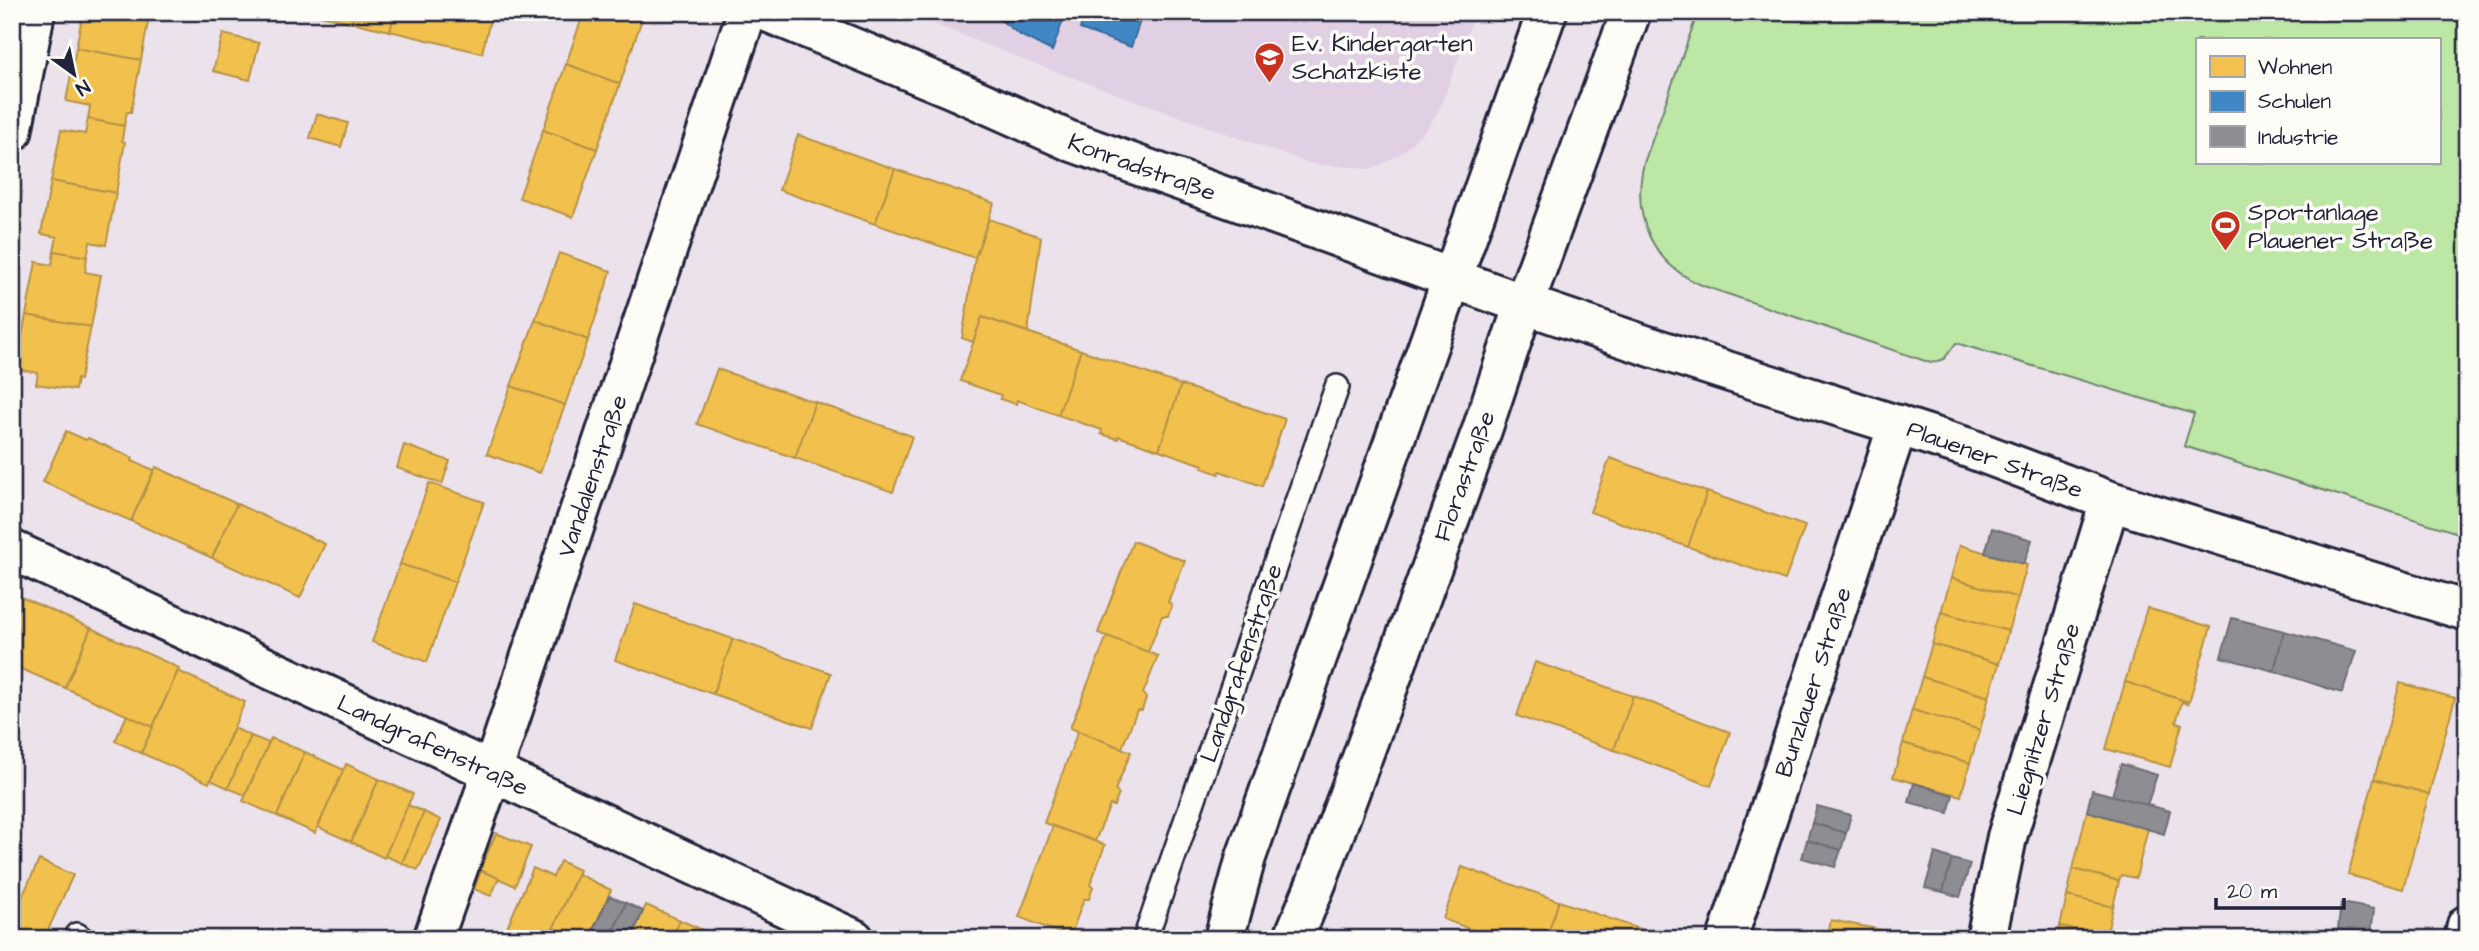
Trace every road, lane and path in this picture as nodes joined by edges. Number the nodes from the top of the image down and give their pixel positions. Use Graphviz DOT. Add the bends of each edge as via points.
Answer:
graph roads {
  1 [pos="35,12"];
  2 [pos="747,12"];
  3 [pos="767,12"];
  4 [pos="1547,12"];
  5 [pos="1631,12"];
  6 [pos="12,132"];
  7 [pos="1452,278"];
  8 [pos="1524,304"];
  9 [pos="1337,387"];
  10 [pos="1898,425"];
  11 [pos="2110,501"];
  12 [pos="12,550"];
  13 [pos="2467,611"];
  14 [pos="492,772"];
  15 [pos="2467,925"];
  16 [pos="433,939"];
  17 [pos="854,939"];
  18 [pos="1145,939"];
  19 [pos="1224,939"];
  20 [pos="1293,939"];
  21 [pos="1727,939"];
  22 [pos="1986,939"];
  23 [pos="2464,939"];
  1 -- 6 [label="street"];
  2 -- 14 [label="street, Vandalenstraße"];
  3 -- 7 [label="street, Konradstraße" via="1070,141"];
  4 -- 7 [label="street"];
  5 -- 8 [label="street, Florastraße"];
  7 -- 8 [label="street, Konradstraße"];
  7 -- 19 [label="street" via="1246,857"];
  8 -- 10 [label="street, Plauener Straße"];
  8 -- 20 [label="street, Florastraße" via="1482,430"];
  9 -- 18 [label="lane, Landgrafenstraße"];
  10 -- 11 [label="street, Plauener Straße"];
  10 -- 21 [label="street, Bunzlauer Straße"];
  11 -- 13 [label="street, Plauener Straße"];
  11 -- 22 [label="street, Liegnitzer Straße" via="2007,837"];
  12 -- 14 [label="street, Landgrafenstraße"];
  14 -- 16 [label="street, Vandalenstraße"];
  14 -- 17 [label="street, Landgrafenstraße"];
  15 -- 23 [label="street"];
}
